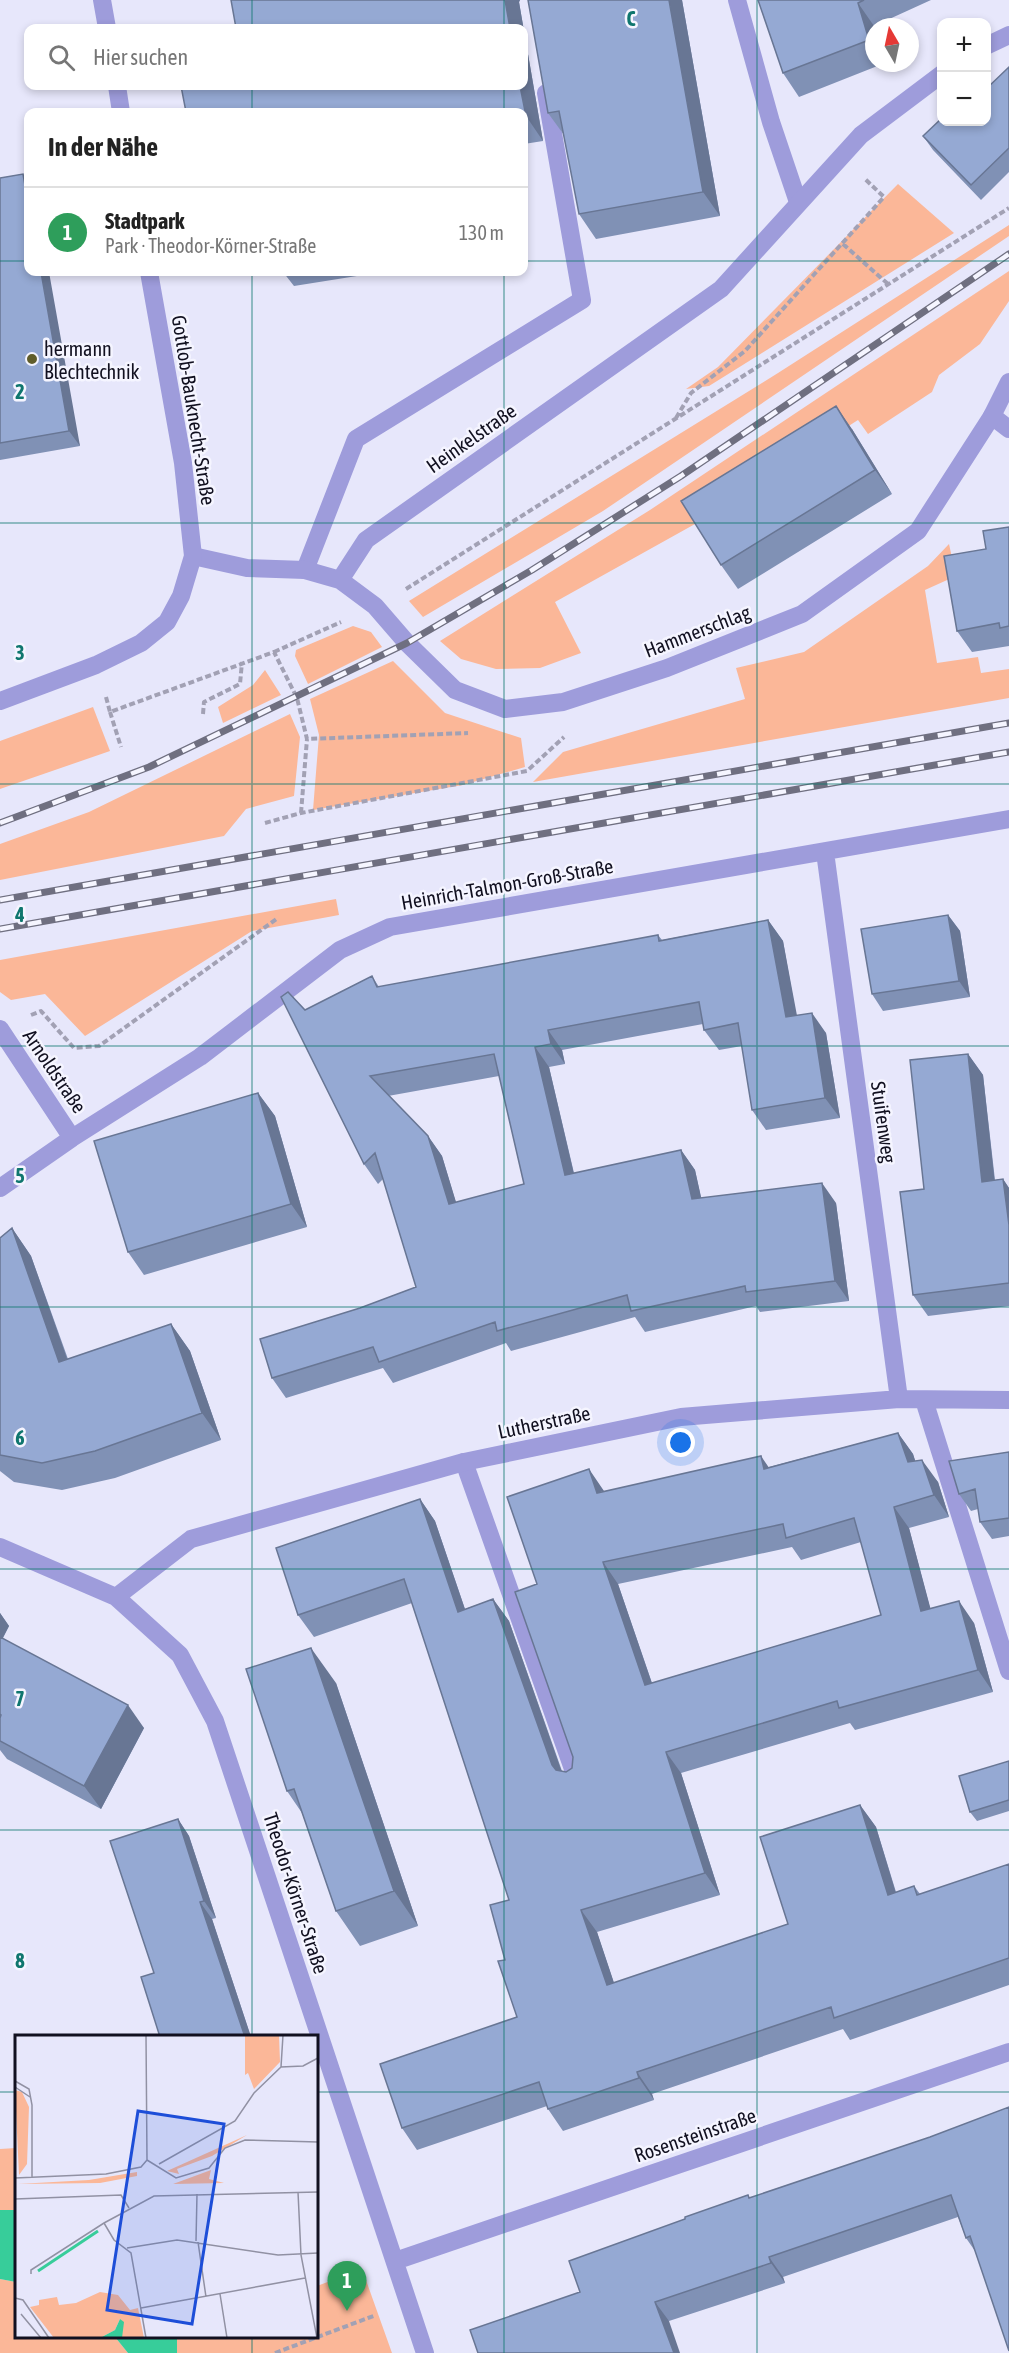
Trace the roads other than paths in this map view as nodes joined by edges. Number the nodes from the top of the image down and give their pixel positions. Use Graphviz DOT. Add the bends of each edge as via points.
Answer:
graph roads {
  1 [pos="102,0"];
  2 [pos="737,0"];
  3 [pos="106,24"];
  4 [pos="1009,36"];
  5 [pos="991,44"];
  6 [pos="937,78"];
  7 [pos="544,81"];
  8 [pos="118,90"];
  9 [pos="121,108"];
  10 [pos="798,202"];
  11 [pos="150,276"];
  12 [pos="1009,382"];
  13 [pos="992,416"];
  14 [pos="1009,429"];
  15 [pos="193,556"];
  16 [pos="305,570"];
  17 [pos="340,580"];
  18 [pos="0,701"];
  19 [pos="1009,819"];
  20 [pos="825,852"];
  21 [pos="0,1029"];
  22 [pos="72,1138"];
  23 [pos="0,1188"];
  24 [pos="899,1399"];
  25 [pos="924,1400"];
  26 [pos="1009,1400"];
  27 [pos="464,1462"];
  28 [pos="0,1547"];
  29 [pos="116,1597"];
  30 [pos="1009,1671"];
  31 [pos="578,1783"];
  32 [pos="1009,2052"];
  33 [pos="395,2261"];
  34 [pos="425,2353"];
  1 -- 3 [label="street"];
  2 -- 10 [label="street"];
  4 -- 5 [label="street"];
  6 -- 10 [label="street, Heinkelstraße" via="861,135"];
  7 -- 16 [label="street" via="582,300 356,438"];
  8 -- 9 [label="street"];
  10 -- 17 [label="street, Heinkelstraße" via="721,289 366,540"];
  11 -- 15 [label="street, Gottlob-Bauknecht-Straße" via="183,463"];
  12 -- 13 [label="street, Hammerschlag"];
  13 -- 14 [label="street"];
  13 -- 17 [label="street, Hammerschlag" via="918,531 802,614 666,668 563,702 505,709 455,690 375,606"];
  15 -- 16 [label="street" via="247,568"];
  15 -- 18 [label="street" via="181,597 167,622 141,642 96,665"];
  16 -- 17 [label="street"];
  19 -- 20 [label="street, Heinrich-Talmon-Groß-Straße"];
  20 -- 22 [label="street, Heinrich-Talmon-Groß-Straße" via="390,927 340,950 200,1058"];
  20 -- 24 [label="street, Stuifenweg"];
  21 -- 22 [label="street, Arnoldstraße"];
  22 -- 23 [label="street, Heinrich-Talmon-Groß-Straße"];
  24 -- 25 [label="street, Lutherstraße"];
  24 -- 27 [label="street, Lutherstraße" via="681,1416"];
  25 -- 26 [label="street, Lutherstraße"];
  25 -- 30 [label="street"];
  27 -- 29 [label="street, Lutherstraße" via="191,1539"];
  27 -- 31 [label="street"];
  28 -- 29 [label="street, Theodor-Körner-Straße"];
  29 -- 33 [label="street, Theodor-Körner-Straße" via="180,1655 215,1721"];
  32 -- 33 [label="street, Rosensteinstraße"];
  33 -- 34 [label="street, Theodor-Körner-Straße"];
}
